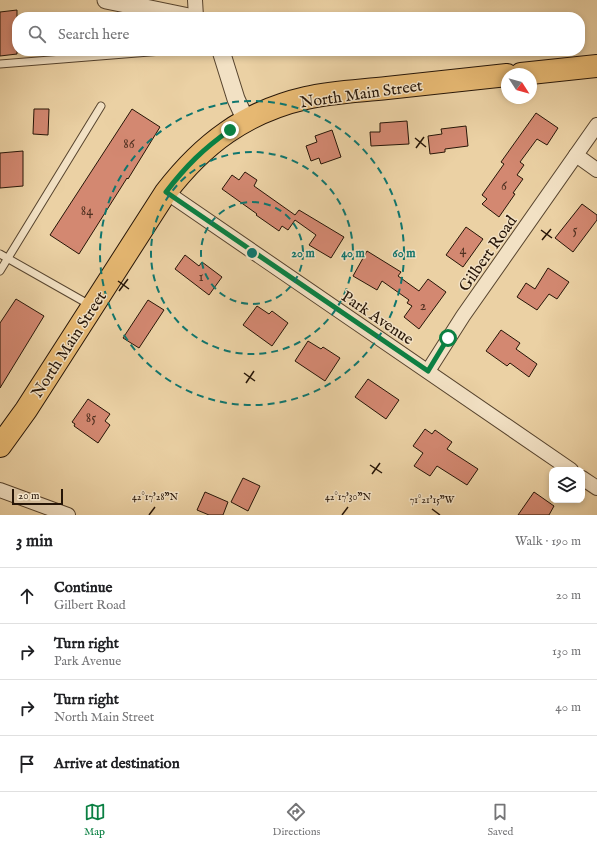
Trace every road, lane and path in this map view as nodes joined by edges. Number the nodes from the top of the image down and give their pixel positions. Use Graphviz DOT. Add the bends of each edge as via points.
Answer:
graph roads {
  1 [pos="106,0"];
  2 [pos="195,0"];
  3 [pos="166,10"];
  4 [pos="196,12"];
  5 [pos="100,56"];
  6 [pos="223,56"];
  7 [pos="0,64"];
  8 [pos="597,66"];
  9 [pos="537,72"];
  10 [pos="501,76"];
  11 [pos="101,106"];
  12 [pos="246,121"];
  13 [pos="597,125"];
  14 [pos="576,155"];
  15 [pos="597,170"];
  16 [pos="166,192"];
  17 [pos="0,254"];
  18 [pos="8,258"];
  19 [pos="0,271"];
  20 [pos="92,306"];
  21 [pos="428,371"];
  22 [pos="0,446"];
  23 [pos="567,467"];
  24 [pos="585,480"];
  25 [pos="597,488"];
  26 [pos="0,490"];
  27 [pos="68,515"];
  1 -- 3 [label="street"];
  2 -- 4 [label="street"];
  5 -- 7 [label="lane"];
  6 -- 12 [label="street"];
  8 -- 9 [label="main road"];
  10 -- 12 [label="main road, North Main Street" via="324,95 292,102"];
  11 -- 18 [label="lane"];
  12 -- 16 [label="main road, North Main Street" via="201,152"];
  13 -- 14 [label="street, Gilbert Road"];
  14 -- 15 [label="street"];
  14 -- 21 [label="street, Gilbert Road" via="463,316"];
  16 -- 20 [label="main road, North Main Street"];
  16 -- 21 [label="street, Park Avenue"];
  17 -- 18 [label="lane"];
  18 -- 19 [label="lane"];
  18 -- 20 [label="lane"];
  20 -- 22 [label="main road, North Main Street"];
  21 -- 23 [label="street, Park Avenue"];
  24 -- 25 [label="street"];
  26 -- 27 [label="street"];
}
